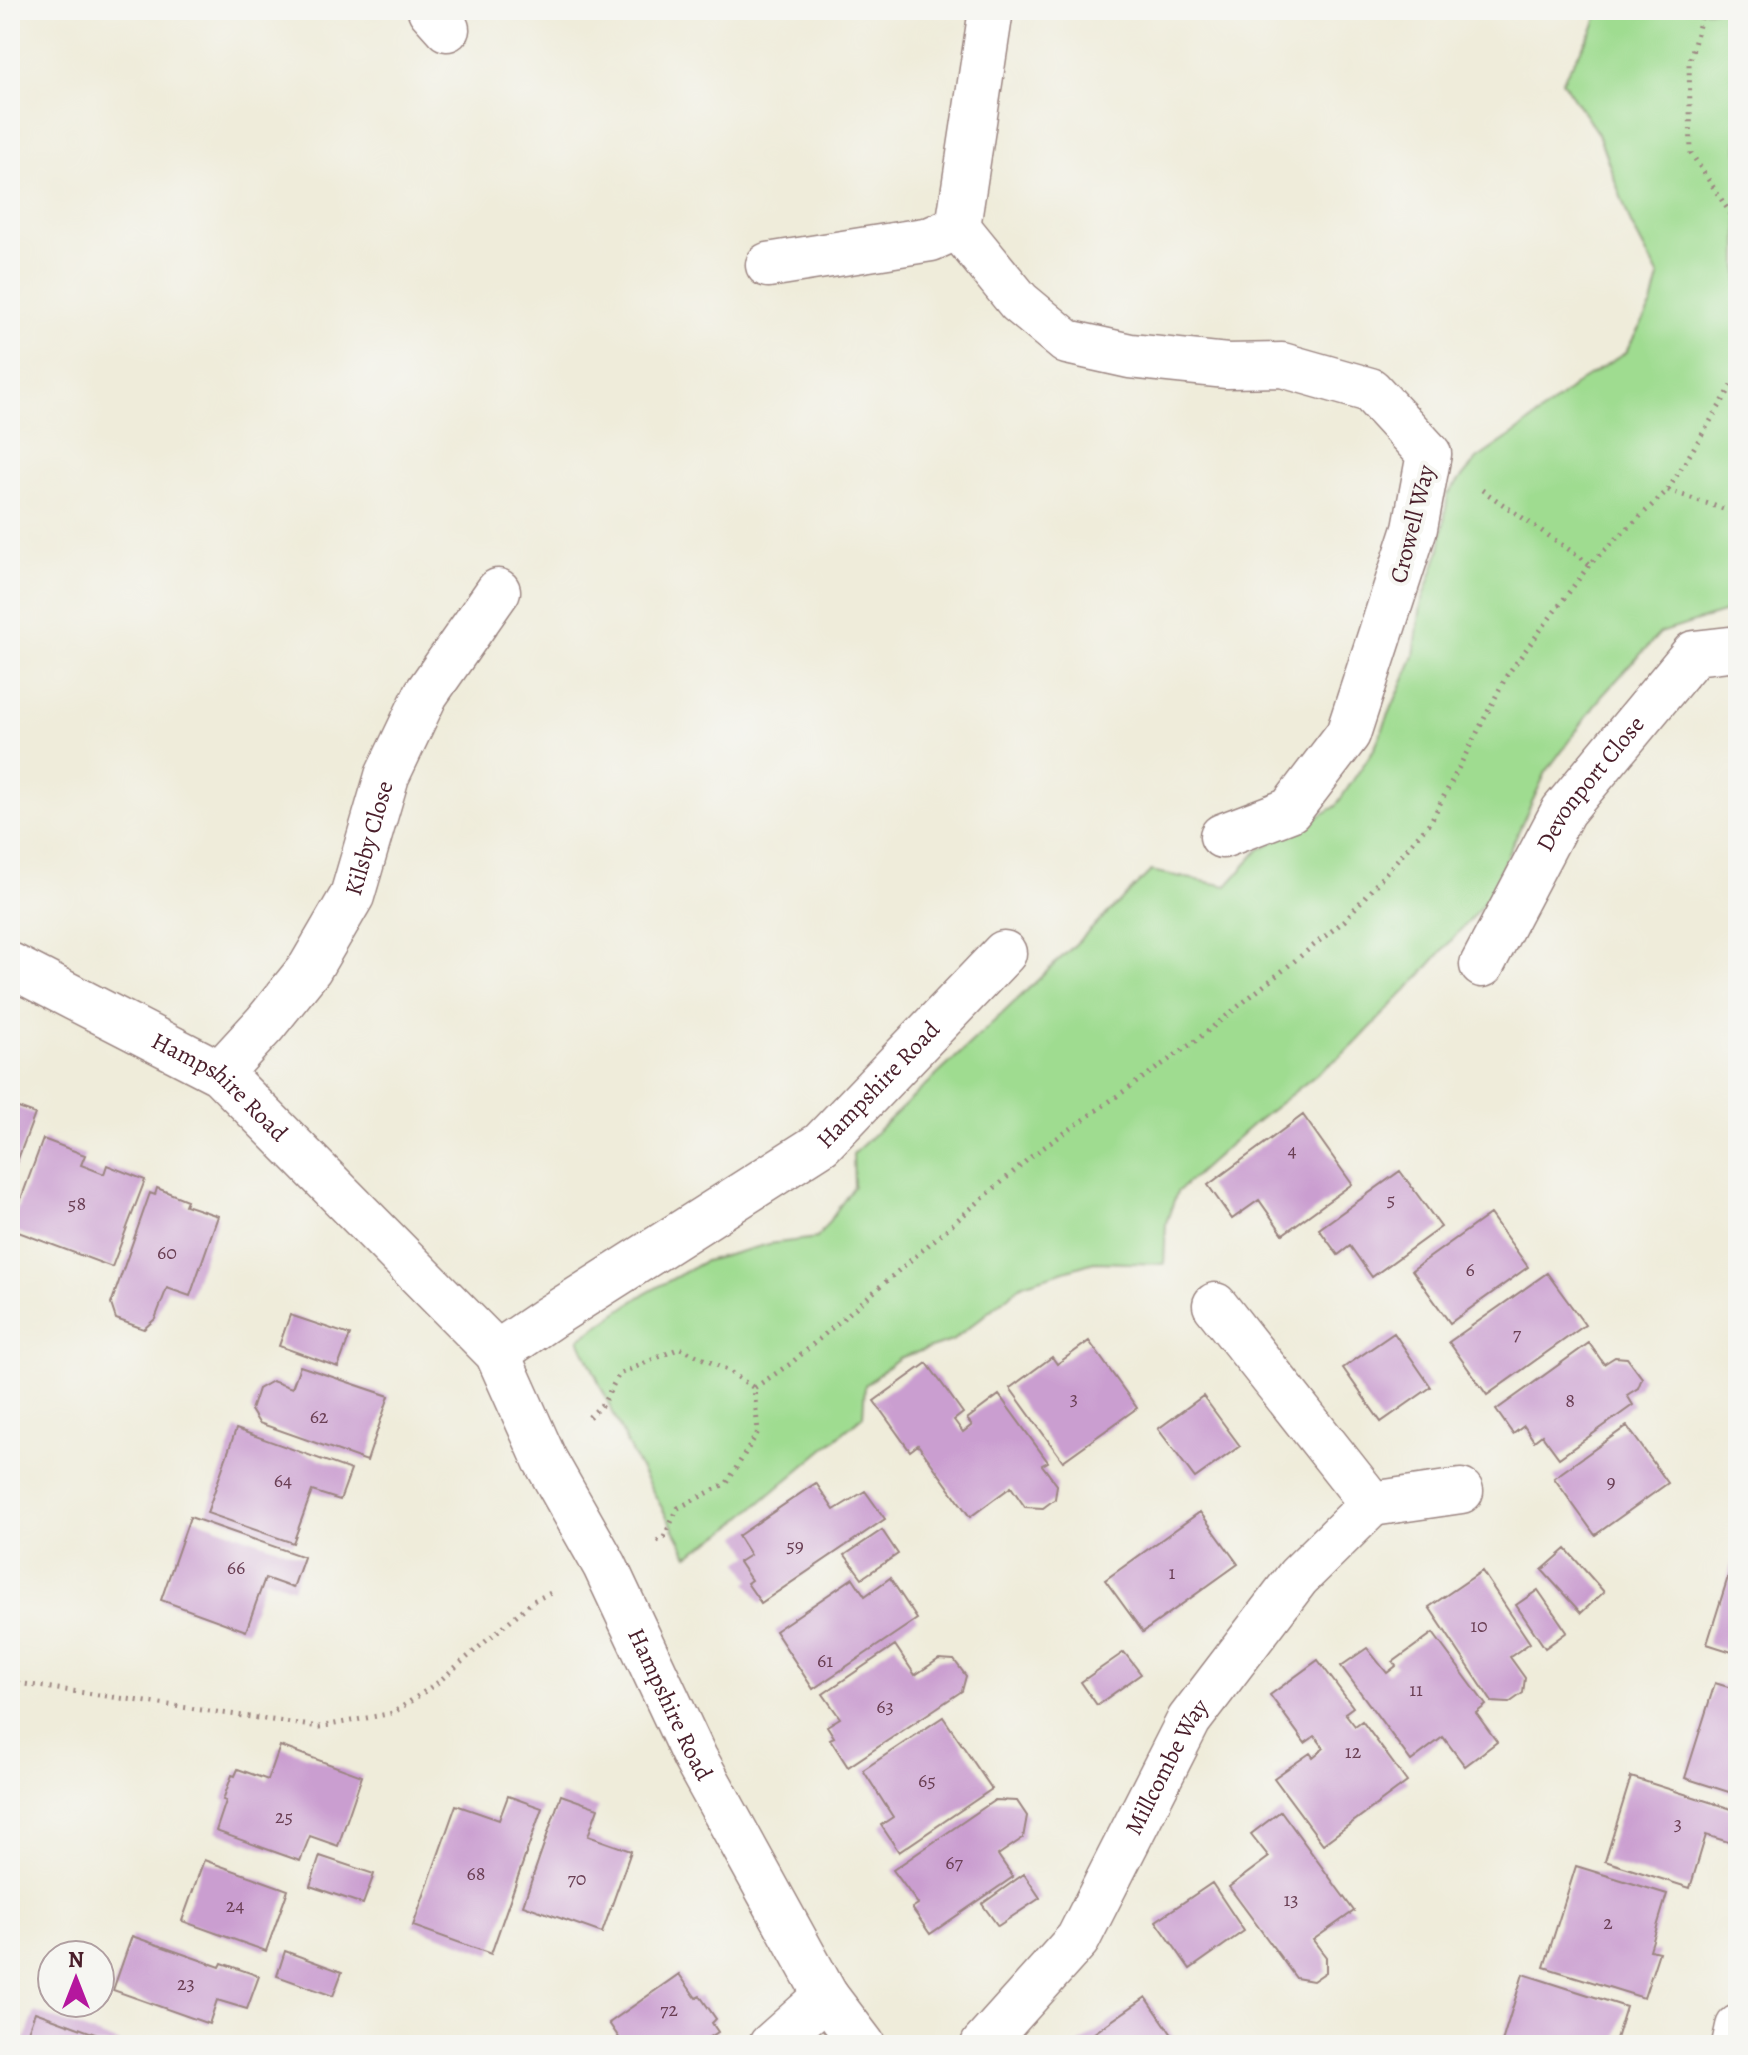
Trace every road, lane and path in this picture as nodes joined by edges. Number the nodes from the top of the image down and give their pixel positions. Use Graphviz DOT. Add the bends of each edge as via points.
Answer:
graph roads {
  1 [pos="991,10"];
  2 [pos="1703,10"];
  3 [pos="1738,225"];
  4 [pos="958,227"];
  5 [pos="768,265"];
  6 [pos="1738,376"];
  7 [pos="1429,454"];
  8 [pos="1668,490"];
  9 [pos="1738,514"];
  10 [pos="1590,564"];
  11 [pos="498,591"];
  12 [pos="1738,648"];
  13 [pos="1222,836"];
  14 [pos="1004,953"];
  15 [pos="10,965"];
  16 [pos="1482,965"];
  17 [pos="220,1073"];
  18 [pos="1215,1305"];
  19 [pos="497,1353"];
  20 [pos="754,1388"];
  21 [pos="545,1460"];
  22 [pos="1461,1491"];
  23 [pos="1372,1504"];
  24 [pos="664,1537"];
  25 [pos="605,1566"];
  26 [pos="10,1682"];
  27 [pos="826,1996"];
  28 [pos="1738,2027"];
  29 [pos="771,2045"];
  30 [pos="863,2045"];
  31 [pos="983,2045"];
  32 [pos="1734,2045"];
  1 -- 4 [label="street"];
  2 -- 3 [label="path" via="1689,64 1691,153"];
  4 -- 5 [label="street" via="931,239"];
  4 -- 7 [label="street, Crowell Way" via="1019,302 1067,342 1130,356 1227,366 1282,365 1370,390"];
  6 -- 8 [label="path"];
  7 -- 10 [label="path"];
  7 -- 13 [label="street, Crowell Way" via="1415,528 1348,734 1290,810"];
  8 -- 9 [label="path"];
  8 -- 10 [label="path"];
  10 -- 20 [label="path" via="1507,675 1431,821 1344,921 1194,1042 1033,1155 790,1364"];
  11 -- 17 [label="street, Kilsby Close" via="426,694 400,748 352,896 310,968"];
  12 -- 16 [label="street, Devonport Close" via="1694,653 1563,811"];
  14 -- 19 [label="street, Hampshire Road" via="821,1144"];
  15 -- 17 [label="street, Hampshire Road"];
  17 -- 19 [label="street, Hampshire Road"];
  18 -- 23 [label="street"];
  19 -- 21 [label="street, Hampshire Road"];
  20 -- 21 [label="path" via="680,1348 619,1374 603,1404"];
  20 -- 24 [label="path" via="758,1432 743,1457 727,1483 678,1508"];
  21 -- 25 [label="street, Hampshire Road"];
  22 -- 23 [label="street"];
  23 -- 31 [label="street, Millcombe Way" via="1298,1577 1189,1720 1078,1939"];
  25 -- 26 [label="path" via="533,1601 437,1683 393,1713 319,1727"];
  25 -- 27 [label="street, Hampshire Road" via="695,1758"];
  27 -- 29 [label="street"];
  27 -- 30 [label="street, Hampshire Road"];
  28 -- 32 [label="street"];
}
